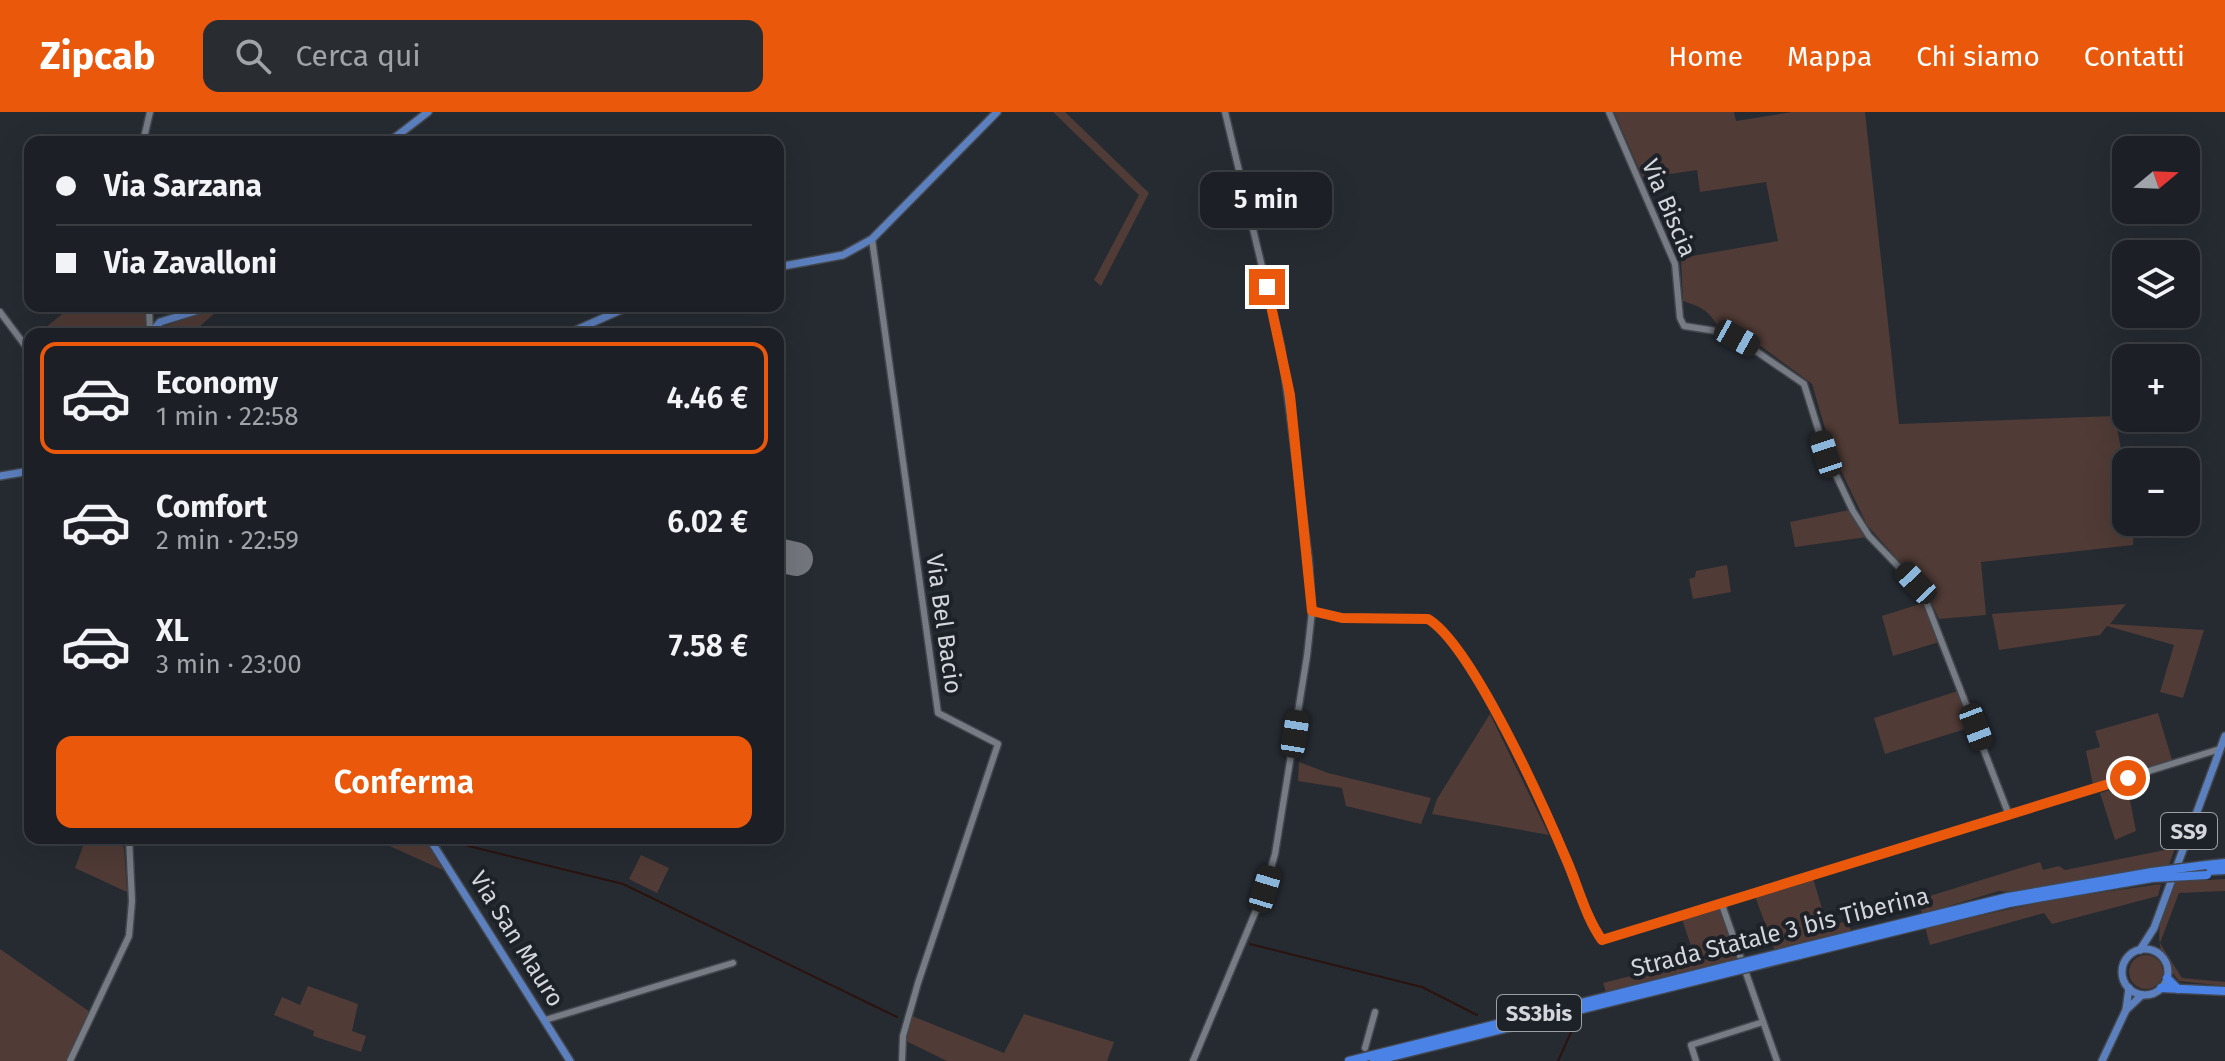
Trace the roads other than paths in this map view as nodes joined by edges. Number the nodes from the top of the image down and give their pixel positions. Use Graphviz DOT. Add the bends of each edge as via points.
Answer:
graph roads {
  1 [pos="150,112"];
  2 [pos="428,112"];
  3 [pos="997,112"];
  4 [pos="1225,112"];
  5 [pos="1609,112"];
  6 [pos="144,136"];
  7 [pos="397,136"];
  8 [pos="872,239"];
  9 [pos="784,266"];
  10 [pos="0,312"];
  11 [pos="192,312"];
  12 [pos="616,312"];
  13 [pos="155,328"];
  14 [pos="580,328"];
  15 [pos="24,344"];
  16 [pos="24,472"];
  17 [pos="0,476"];
  18 [pos="1312,611"];
  19 [pos="2225,736"];
  20 [pos="2220,749"];
  21 [pos="2009,815"];
  22 [pos="129,844"];
  23 [pos="433,844"];
  24 [pos="2225,863"];
  25 [pos="2206,870"];
  26 [pos="2225,872"];
  27 [pos="1722,905"];
  28 [pos="2154,928"];
  29 [pos="2140,950"];
  30 [pos="2155,952"];
  31 [pos="733,963"];
  32 [pos="1730,969"];
  33 [pos="2167,978"];
  34 [pos="2129,988"];
  35 [pos="2161,988"];
  36 [pos="2179,989"];
  37 [pos="2225,991"];
  38 [pos="2142,995"];
  39 [pos="2126,1010"];
  40 [pos="1375,1012"];
  41 [pos="545,1020"];
  42 [pos="1763,1022"];
  43 [pos="1365,1048"];
  44 [pos="70,1061"];
  45 [pos="570,1061"];
  46 [pos="902,1061"];
  47 [pos="1193,1061"];
  48 [pos="1349,1061"];
  49 [pos="1374,1061"];
  50 [pos="1696,1061"];
  51 [pos="1777,1061"];
  52 [pos="2102,1061"];
  1 -- 6 [label="street"];
  2 -- 7 [label="main road"];
  3 -- 8 [label="main road"];
  4 -- 18 [label="street" via="1290,395"];
  5 -- 21 [label="street, Via Biscia" via="1675,264 1684,326 1737,338 1804,384 1826,454 1853,511 1869,536 1922,591"];
  8 -- 9 [label="main road" via="843,255"];
  8 -- 46 [label="street, Via Bel Bacio" via="938,713 998,744 909,1014"];
  10 -- 15 [label="street"];
  11 -- 13 [label="main road"];
  12 -- 14 [label="main road"];
  16 -- 17 [label="main road"];
  18 -- 27 [label="street" via="1342,618 1428,619 1440,626 1480,682 1602,940"];
  18 -- 47 [label="street" via="1275,854"];
  19 -- 20 [label="main road, SS9"];
  20 -- 21 [label="street"];
  20 -- 28 [label="main road, SS9"];
  21 -- 27 [label="street"];
  22 -- 44 [label="street" via="129,936"];
  23 -- 41 [label="main road, Via San Mauro"];
  24 -- 25 [label="highway"];
  25 -- 26 [label="highway"];
  25 -- 32 [label="highway, Strada Statale 3 bis Tiberina / SS3bis, bridge" via="2009,903"];
  27 -- 42 [label="street"];
  28 -- 29 [label="main road, SS9"];
  28 -- 30 [label="main road, SS9"];
  29 -- 30 [label="main road"];
  29 -- 34 [label="main road" via="2123,966"];
  30 -- 33 [label="main road" via="2165,963"];
  31 -- 41 [label="street"];
  32 -- 48 [label="highway, Strada Statale 3 bis Tiberina / SS3bis"];
  32 -- 49 [label="highway, Strada Statale 3 bis Tiberina / SS3bis"];
  33 -- 35 [label="main road"];
  33 -- 36 [label="highway"];
  34 -- 38 [label="main road"];
  34 -- 39 [label="main road"];
  35 -- 36 [label="highway"];
  35 -- 38 [label="main road"];
  36 -- 37 [label="highway"];
  38 -- 39 [label="main road"];
  39 -- 52 [label="main road"];
  40 -- 43 [label="street"];
  41 -- 45 [label="main road, Via San Mauro"];
  42 -- 50 [label="street" via="1691,1045"];
  42 -- 51 [label="street"];
}
